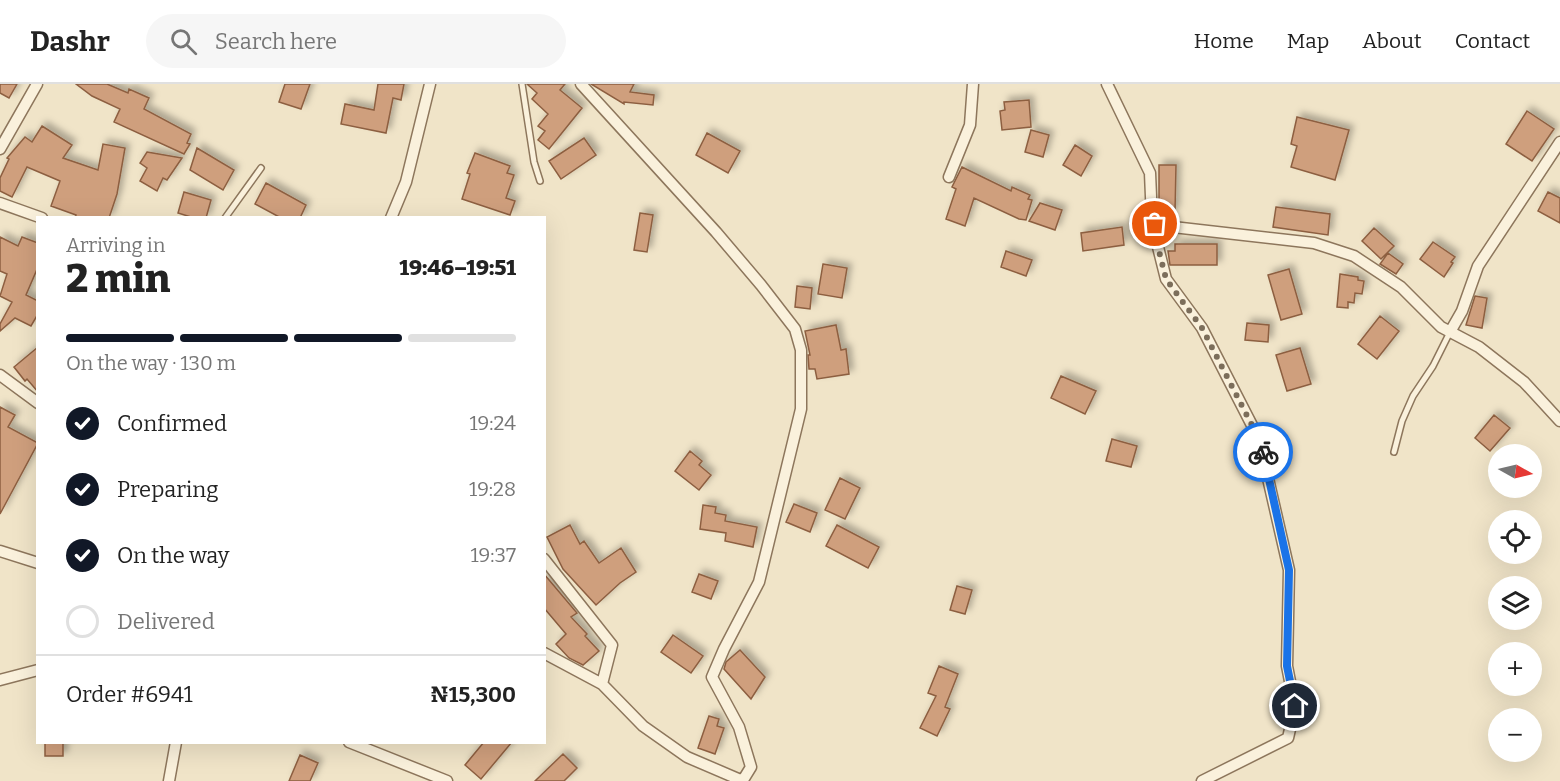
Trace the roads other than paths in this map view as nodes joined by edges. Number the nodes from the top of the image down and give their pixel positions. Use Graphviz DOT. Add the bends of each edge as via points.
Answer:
graph roads {
  1 [pos="37,84"];
  2 [pos="430,84"];
  3 [pos="522,84"];
  4 [pos="581,84"];
  5 [pos="973,84"];
  6 [pos="1107,84"];
  7 [pos="1560,142"];
  8 [pos="0,149"];
  9 [pos="261,168"];
  10 [pos="950,177"];
  11 [pos="540,181"];
  12 [pos="0,203"];
  13 [pos="36,216"];
  14 [pos="226,216"];
  15 [pos="392,216"];
  16 [pos="1159,227"];
  17 [pos="1450,332"];
  18 [pos="0,375"];
  19 [pos="36,402"];
  20 [pos="1560,421"];
  21 [pos="1394,452"];
  22 [pos="0,551"];
  23 [pos="36,562"];
  24 [pos="546,562"];
  25 [pos="546,654"];
  26 [pos="36,671"];
  27 [pos="0,680"];
  28 [pos="602,684"];
  29 [pos="176,744"];
  30 [pos="354,744"];
  31 [pos="169,781"];
  32 [pos="447,781"];
  33 [pos="743,781"];
  34 [pos="1202,781"];
  1 -- 8 [label="street"];
  2 -- 15 [label="street" via="406,182"];
  3 -- 11 [label="lane"];
  4 -- 33 [label="street" via="761,285 795,329 801,350 801,410 759,582 712,676 739,727 751,767"];
  5 -- 10 [label="street" via="970,125"];
  6 -- 16 [label="street" via="1150,173 1152,220"];
  7 -- 17 [label="street" via="1478,266 1462,312"];
  9 -- 14 [label="lane"];
  12 -- 13 [label="street"];
  16 -- 17 [label="street" via="1314,243 1354,256 1401,287"];
  16 -- 34 [label="street" via="1158,247 1166,279 1202,328 1259,439 1289,570 1287,666 1295,706 1288,738"];
  17 -- 20 [label="street" via="1479,347 1524,382"];
  17 -- 21 [label="lane" via="1413,396"];
  18 -- 19 [label="street"];
  22 -- 23 [label="street"];
  24 -- 28 [label="street" via="612,645"];
  25 -- 28 [label="street"];
  26 -- 27 [label="street"];
  28 -- 33 [label="street" via="643,726 687,757"];
  29 -- 31 [label="street"];
  30 -- 32 [label="street"];
}
